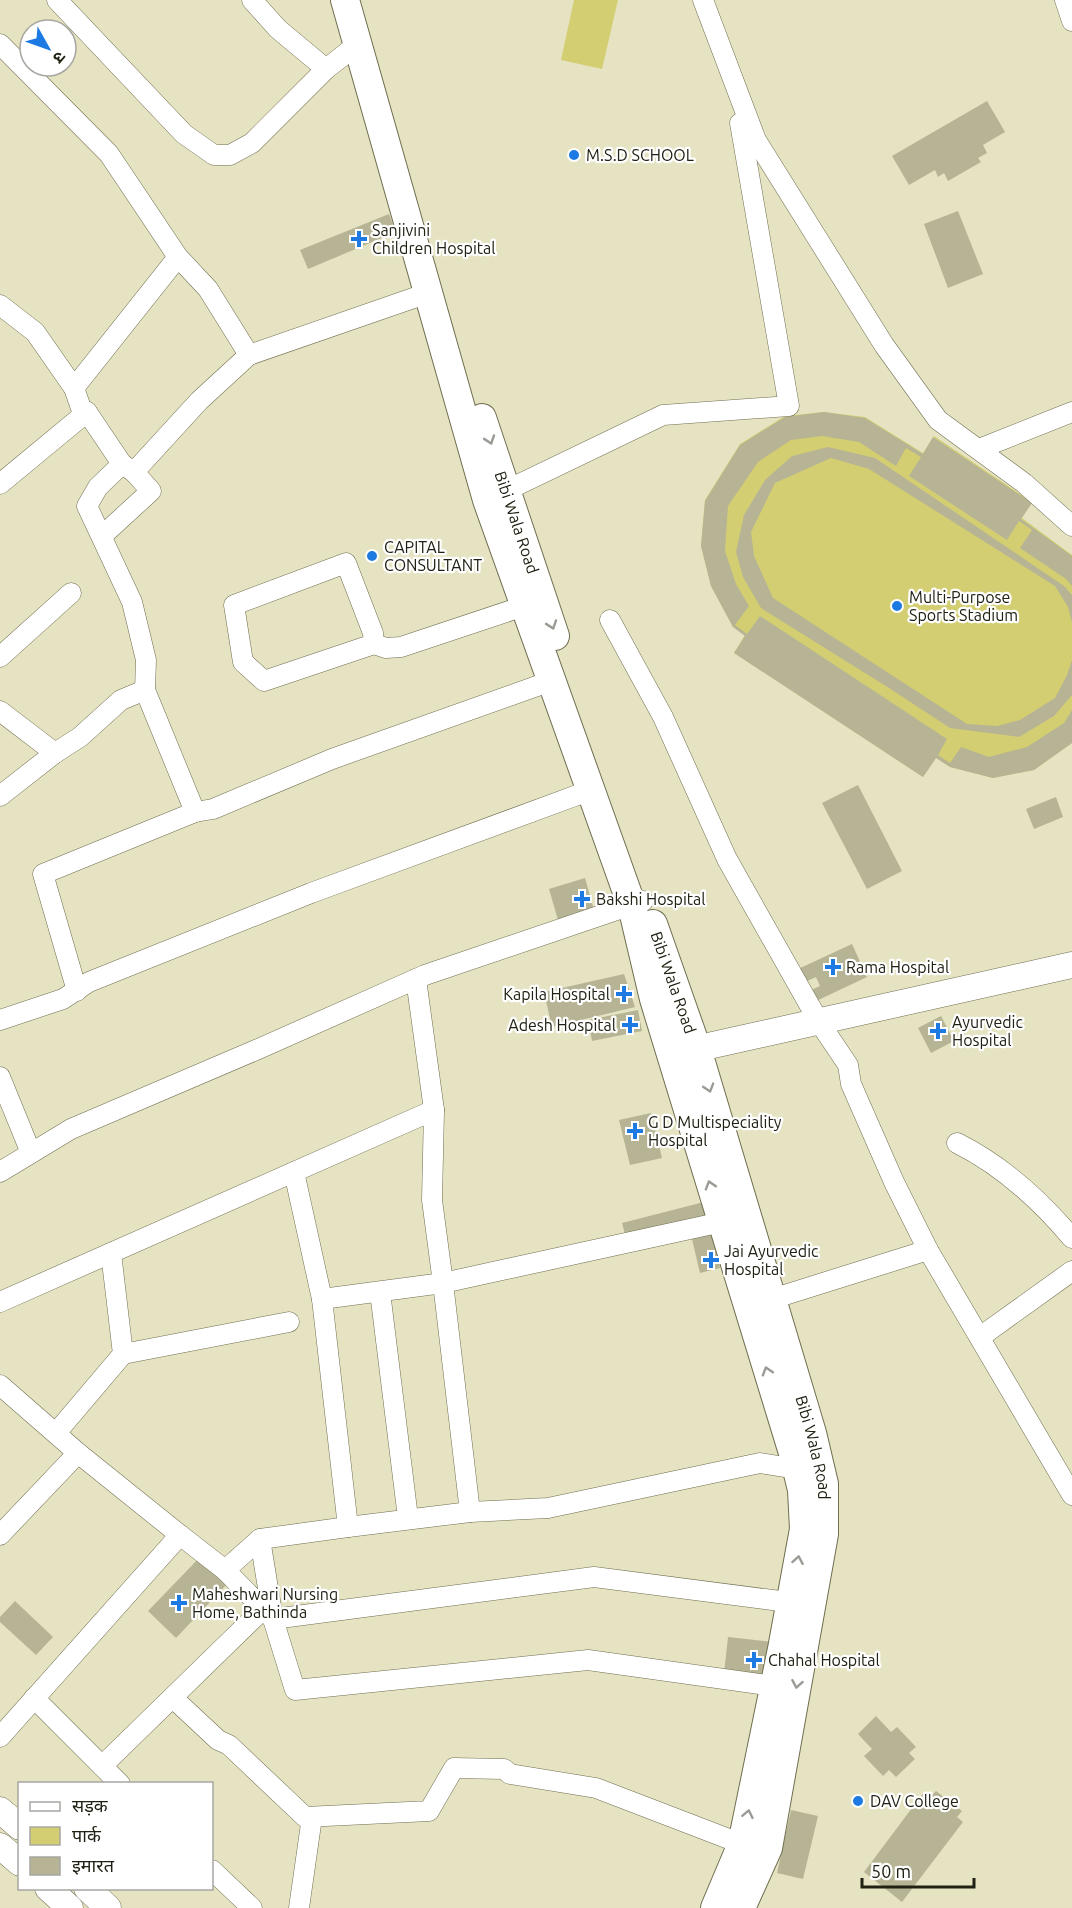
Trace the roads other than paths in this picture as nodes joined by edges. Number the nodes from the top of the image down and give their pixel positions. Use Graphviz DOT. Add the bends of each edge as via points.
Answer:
graph roads {
  1 [pos="252,0"];
  2 [pos="345,0"];
  3 [pos="365,0"];
  4 [pos="703,0"];
  5 [pos="1065,0"];
  6 [pos="69,3"];
  7 [pos="1072,21"];
  8 [pos="0,44"];
  9 [pos="358,44"];
  10 [pos="326,69"];
  11 [pos="732,77"];
  12 [pos="178,257"];
  13 [pos="428,293"];
  14 [pos="0,305"];
  15 [pos="249,356"];
  16 [pos="74,388"];
  17 [pos="87,412"];
  18 [pos="1072,412"];
  19 [pos="979,449"];
  20 [pos="128,468"];
  21 [pos="0,484"];
  22 [pos="497,495"];
  23 [pos="1072,526"];
  24 [pos="102,536"];
  25 [pos="72,593"];
  26 [pos="524,606"];
  27 [pos="610,620"];
  28 [pos="374,644"];
  29 [pos="0,657"];
  30 [pos="552,681"];
  31 [pos="145,690"];
  32 [pos="0,711"];
  33 [pos="56,753"];
  34 [pos="591,790"];
  35 [pos="0,796"];
  36 [pos="195,812"];
  37 [pos="638,903"];
  38 [pos="1070,970"];
  39 [pos="416,979"];
  40 [pos="77,991"];
  41 [pos="0,1020"];
  42 [pos="819,1022"];
  43 [pos="684,1052"];
  44 [pos="0,1077"];
  45 [pos="434,1110"];
  46 [pos="957,1143"];
  47 [pos="31,1153"];
  48 [pos="0,1172"];
  49 [pos="294,1172"];
  50 [pos="722,1222"];
  51 [pos="1070,1232"];
  52 [pos="928,1250"];
  53 [pos="111,1253"];
  54 [pos="1072,1271"];
  55 [pos="442,1283"];
  56 [pos="380,1292"];
  57 [pos="322,1299"];
  58 [pos="772,1299"];
  59 [pos="0,1302"];
  60 [pos="289,1322"];
  61 [pos="980,1337"];
  62 [pos="123,1354"];
  63 [pos="0,1384"];
  64 [pos="56,1433"];
  65 [pos="78,1453"];
  66 [pos="797,1469"];
  67 [pos="1072,1495"];
  68 [pos="470,1512"];
  69 [pos="408,1518"];
  70 [pos="348,1527"];
  71 [pos="0,1535"];
  72 [pos="180,1535"];
  73 [pos="260,1539"];
  74 [pos="225,1570"];
  75 [pos="801,1603"];
  76 [pos="267,1615"];
  77 [pos="774,1686"];
  78 [pos="34,1698"];
  79 [pos="172,1698"];
  80 [pos="0,1737"];
  81 [pos="102,1766"];
  82 [pos="118,1782"];
  83 [pos="0,1810"];
  84 [pos="312,1817"];
  85 [pos="18,1825"];
  86 [pos="742,1844"];
  87 [pos="0,1846"];
  88 [pos="18,1861"];
  89 [pos="213,1871"];
  90 [pos="50,1890"];
  91 [pos="89,1890"];
  92 [pos="70,1908"];
  93 [pos="108,1908"];
  94 [pos="252,1908"];
  95 [pos="299,1908"];
  96 [pos="715,1908"];
  97 [pos="741,1908"];
  1 -- 10 [label="street" via="278,29"];
  2 -- 9 [label="highway"];
  3 -- 22 [label="highway, Bibi Wala Road, one-way"];
  4 -- 11 [label="street"];
  5 -- 7 [label="street"];
  6 -- 10 [label="street" via="184,134 213,155 230,155 252,143"];
  8 -- 12 [label="street" via="109,154"];
  9 -- 10 [label="street"];
  9 -- 13 [label="highway"];
  11 -- 19 [label="street" via="756,140 884,345 938,420"];
  11 -- 22 [label="street" via="789,406 663,416"];
  12 -- 15 [label="street" via="208,289"];
  12 -- 16 [label="street"];
  13 -- 15 [label="street"];
  13 -- 22 [label="highway"];
  14 -- 16 [label="street" via="34,332"];
  15 -- 20 [label="street"];
  16 -- 17 [label="street" via="81,408"];
  17 -- 20 [label="street"];
  17 -- 21 [label="street"];
  18 -- 19 [label="street"];
  19 -- 23 [label="street"];
  20 -- 24 [label="street" via="98,487 87,506"];
  20 -- 24 [label="street" via="151,491"];
  22 -- 26 [label="highway"];
  22 -- 37 [label="highway, Bibi Wala Road, one-way"];
  24 -- 31 [label="street" via="132,602 146,660"];
  25 -- 29 [label="street"];
  26 -- 28 [label="street" via="400,647"];
  26 -- 30 [label="highway"];
  27 -- 42 [label="street" via="663,717 728,858"];
  28 -- 28 [label="street" via="264,681 243,662 234,605 346,563"];
  30 -- 34 [label="highway"];
  30 -- 36 [label="street" via="332,759 213,809"];
  31 -- 33 [label="street" via="121,700"];
  31 -- 36 [label="street"];
  32 -- 33 [label="street"];
  33 -- 35 [label="street"];
  34 -- 37 [label="highway"];
  34 -- 40 [label="street" via="311,893 89,982"];
  36 -- 40 [label="street" via="43,874"];
  37 -- 39 [label="street"];
  37 -- 43 [label="highway, Bibi Wala Road"];
  38 -- 42 [label="main road"];
  39 -- 45 [label="street"];
  39 -- 47 [label="street" via="71,1129"];
  40 -- 41 [label="street"];
  42 -- 43 [label="main road"];
  42 -- 52 [label="street" via="848,1065 851,1084"];
  50 -- 43 [label="highway, one-way"];
  43 -- 58 [label="highway, Bibi Wala Road, one-way"];
  44 -- 47 [label="street"];
  45 -- 49 [label="street"];
  45 -- 55 [label="street" via="432,1200"];
  46 -- 51 [label="street" via="1026,1190"];
  47 -- 48 [label="street"];
  49 -- 53 [label="street"];
  49 -- 57 [label="street"];
  50 -- 55 [label="street"];
  66 -- 50 [label="highway, one-way"];
  52 -- 58 [label="street"];
  52 -- 61 [label="street"];
  53 -- 59 [label="street"];
  53 -- 62 [label="street"];
  54 -- 61 [label="street"];
  55 -- 56 [label="street"];
  55 -- 68 [label="street"];
  56 -- 57 [label="street"];
  56 -- 69 [label="street"];
  57 -- 70 [label="street"];
  58 -- 75 [label="highway, Bibi Wala Road" via="824,1484 824,1534"];
  60 -- 62 [label="street"];
  61 -- 67 [label="street"];
  62 -- 64 [label="street"];
  63 -- 64 [label="street"];
  64 -- 65 [label="street"];
  65 -- 71 [label="street"];
  65 -- 72 [label="street"];
  66 -- 68 [label="street" via="760,1463 548,1508"];
  75 -- 66 [label="highway, one-way" via="804,1528"];
  68 -- 69 [label="street"];
  69 -- 70 [label="street"];
  70 -- 73 [label="street"];
  72 -- 74 [label="street"];
  72 -- 78 [label="street"];
  73 -- 74 [label="street"];
  73 -- 76 [label="street"];
  74 -- 76 [label="street"];
  75 -- 76 [label="street" via="594,1577"];
  75 -- 77 [label="highway"];
  75 -- 97 [label="highway, Bibi Wala Road, one-way" via="768,1848"];
  76 -- 77 [label="street" via="295,1690 588,1660"];
  76 -- 79 [label="street"];
  86 -- 77 [label="highway, one-way"];
  78 -- 80 [label="street"];
  78 -- 81 [label="street"];
  79 -- 81 [label="street"];
  79 -- 84 [label="street" via="305,1817"];
  81 -- 82 [label="street"];
  83 -- 85 [label="main road"];
  84 -- 86 [label="street" via="429,1811 454,1768 504,1769 510,1774 596,1788"];
  84 -- 95 [label="street"];
  86 -- 96 [label="highway"];
  87 -- 88 [label="main road"];
  89 -- 94 [label="street"];
  90 -- 92 [label="main road"];
  91 -- 93 [label="main road"];
}
